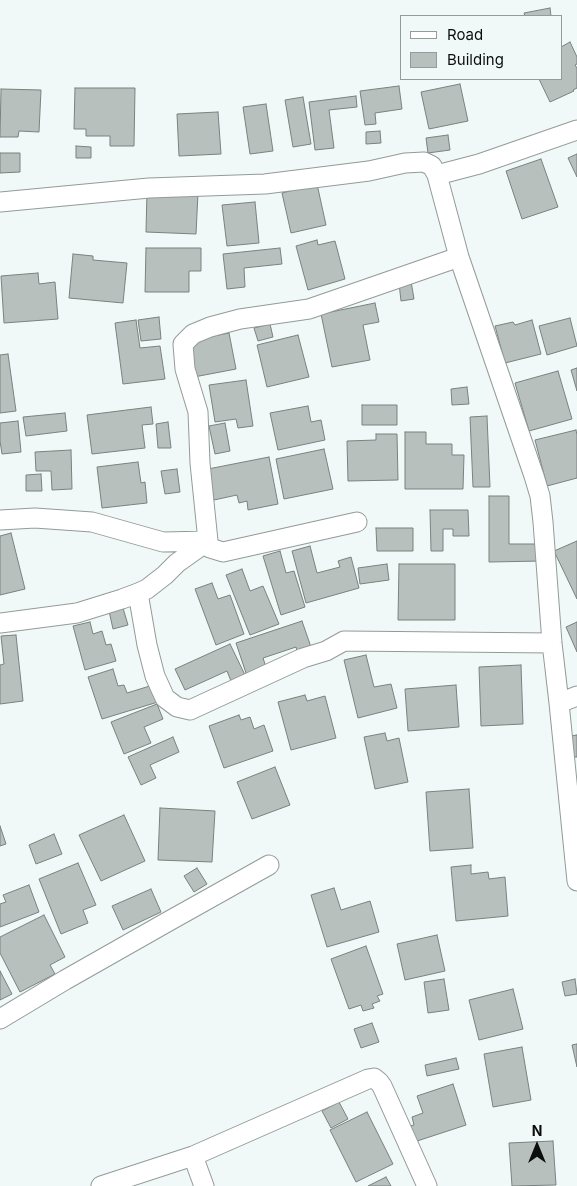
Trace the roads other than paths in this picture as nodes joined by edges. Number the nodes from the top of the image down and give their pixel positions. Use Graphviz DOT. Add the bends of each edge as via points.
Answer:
graph roads {
  1 [pos="577,130"];
  2 [pos="437,175"];
  3 [pos="0,202"];
  4 [pos="459,257"];
  5 [pos="0,520"];
  6 [pos="357,522"];
  7 [pos="208,541"];
  8 [pos="138,593"];
  9 [pos="0,623"];
  10 [pos="552,643"];
  11 [pos="577,696"];
  12 [pos="559,702"];
  13 [pos="269,864"];
  14 [pos="577,881"];
  15 [pos="0,1019"];
  16 [pos="193,1156"];
  17 [pos="101,1186"];
  18 [pos="204,1186"];
  19 [pos="427,1186"];
  1 -- 2 [label="street"];
  2 -- 3 [label="street" via="432,166 424,162 405,163 369,171 265,184 149,188"];
  2 -- 4 [label="street"];
  4 -- 7 [label="street" via="309,309 240,319 210,327 193,334 183,344 185,369 198,412"];
  4 -- 10 [label="street" via="540,496"];
  5 -- 7 [label="street" via="35,518 92,522 164,542"];
  6 -- 7 [label="street" via="223,552 210,548"];
  7 -- 8 [label="street"];
  8 -- 9 [label="street" via="77,613"];
  8 -- 10 [label="street" via="155,676 165,698 177,707 190,710 344,641"];
  10 -- 12 [label="street"];
  11 -- 12 [label="street"];
  12 -- 14 [label="street"];
  13 -- 15 [label="street"];
  16 -- 17 [label="street"];
  16 -- 18 [label="street"];
  16 -- 19 [label="street" via="374,1078 382,1086"];
}
